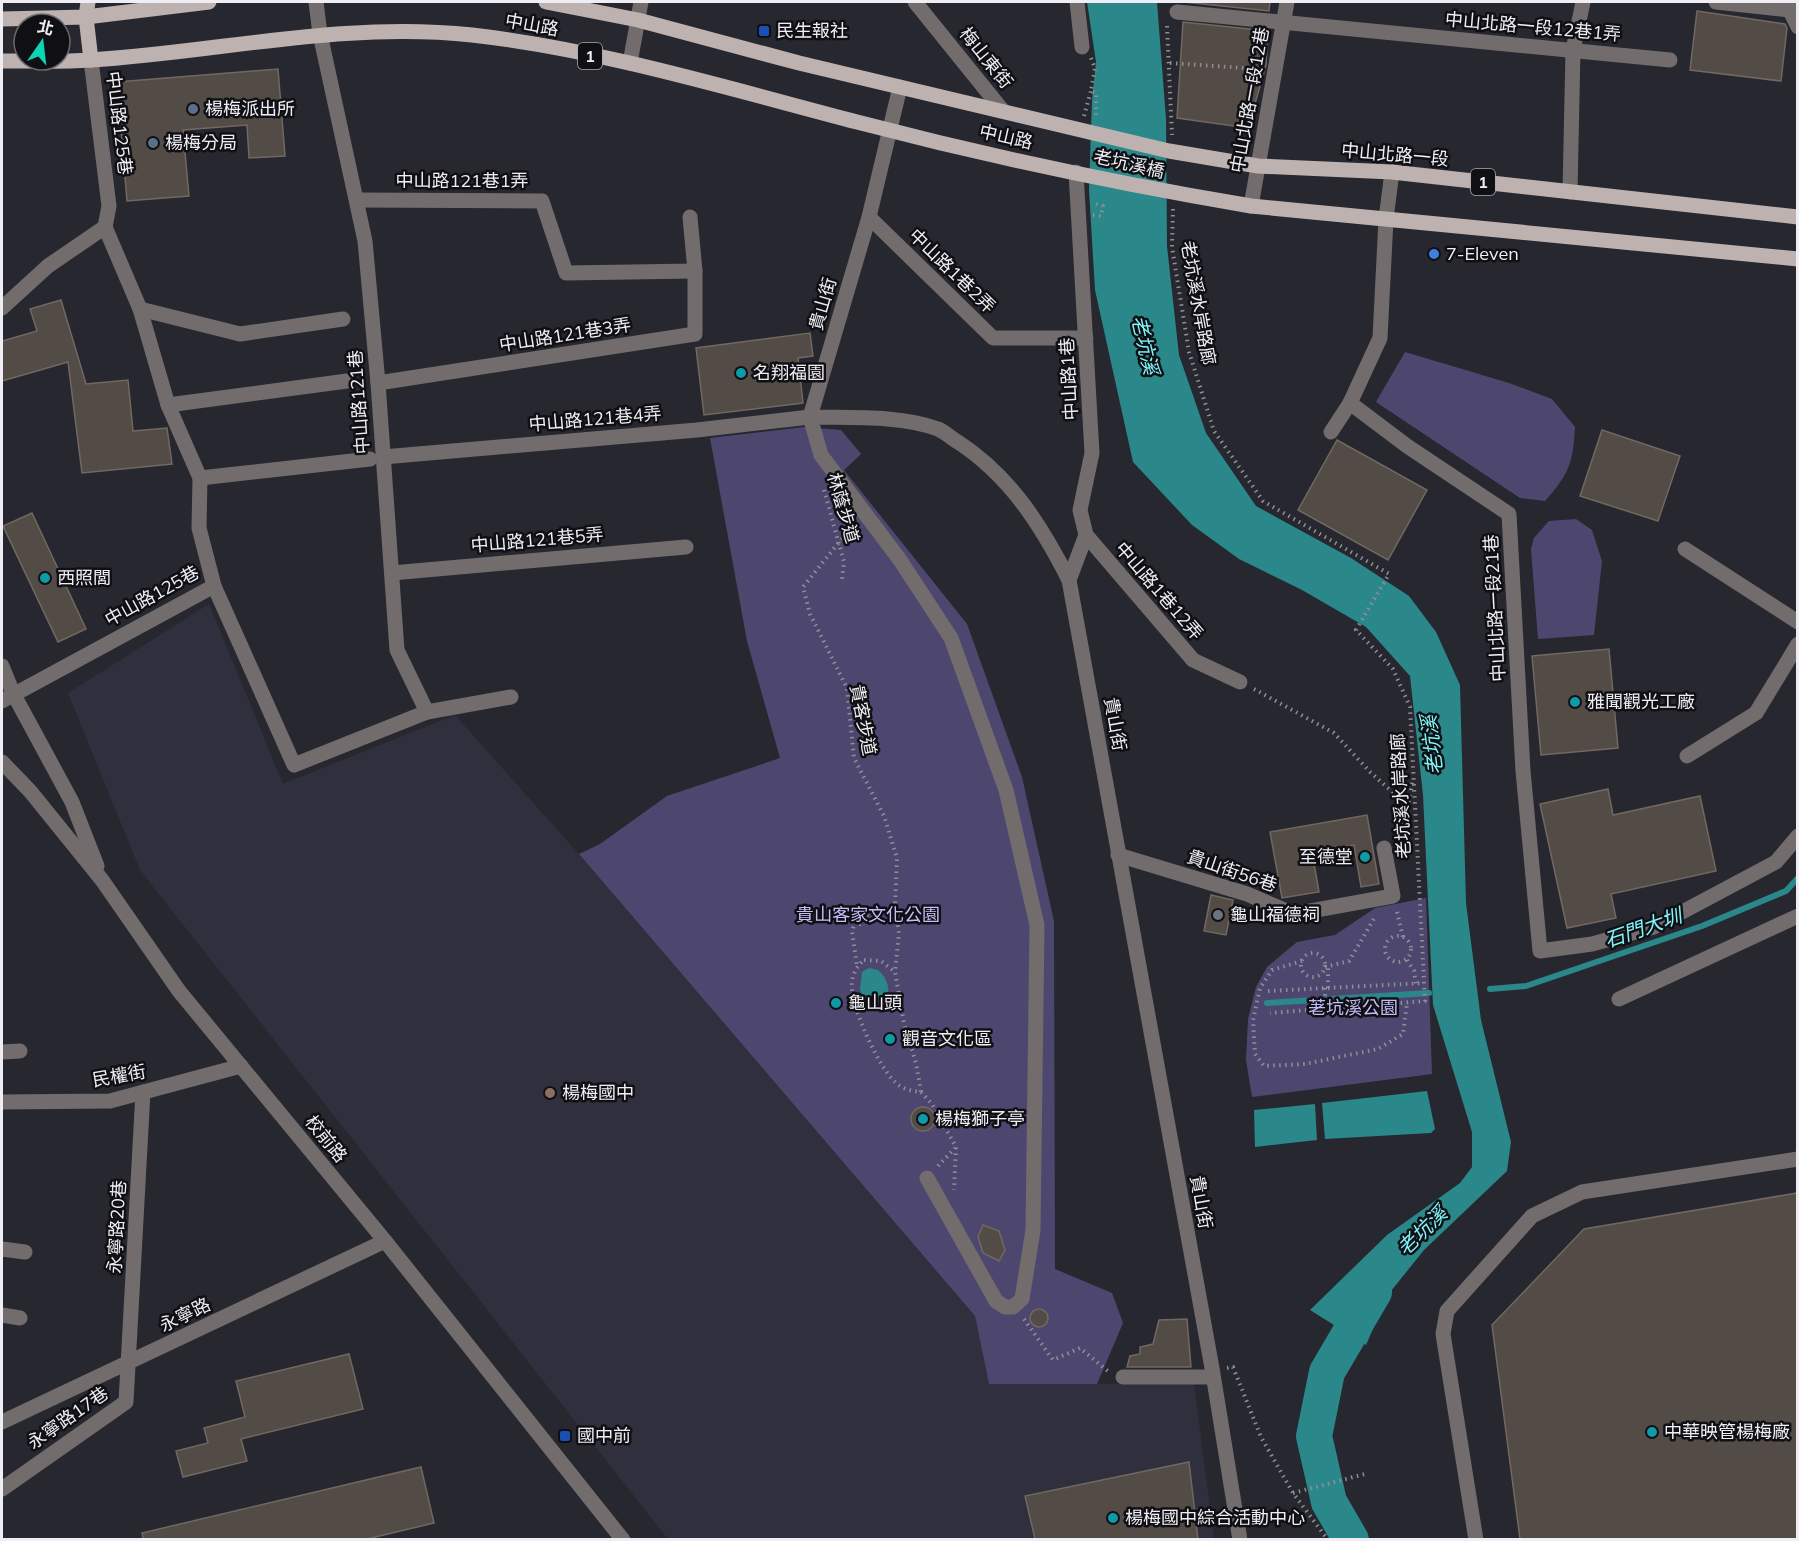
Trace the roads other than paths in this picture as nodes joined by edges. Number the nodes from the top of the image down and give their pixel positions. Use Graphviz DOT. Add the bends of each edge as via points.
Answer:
graph roads {
  1 [pos="88,2"];
  2 [pos="209,2"];
  3 [pos="316,2"];
  4 [pos="546,2"];
  5 [pos="641,2"];
  6 [pos="915,2"];
  7 [pos="1077,2"];
  8 [pos="1287,2"];
  9 [pos="1583,2"];
  10 [pos="1716,2"];
  11 [pos="1791,6"];
  12 [pos="86,17"];
  13 [pos="1172,17"];
  14 [pos="2,19"];
  15 [pos="638,20"];
  16 [pos="1283,22"];
  17 [pos="1797,27"];
  18 [pos="320,34"];
  19 [pos="1082,46"];
  20 [pos="1572,50"];
  21 [pos="91,60"];
  22 [pos="1670,60"];
  23 [pos="2,61"];
  24 [pos="630,63"];
  25 [pos="900,87"];
  26 [pos="1003,111"];
  27 [pos="889,130"];
  28 [pos="1082,131"];
  29 [pos="1171,151"];
  30 [pos="1258,166"];
  31 [pos="1392,172"];
  32 [pos="1078,173"];
  33 [pos="1570,192"];
  34 [pos="357,200"];
  35 [pos="1251,206"];
  36 [pos="869,217"];
  37 [pos="1797,217"];
  38 [pos="690,218"];
  39 [pos="1386,219"];
  40 [pos="105,227"];
  41 [pos="1797,259"];
  42 [pos="695,271"];
  43 [pos="2,308"];
  44 [pos="140,309"];
  45 [pos="343,319"];
  46 [pos="1086,338"];
  47 [pos="347,381"];
  48 [pos="378,383"];
  49 [pos="1350,403"];
  50 [pos="168,405"];
  51 [pos="810,417"];
  52 [pos="1331,432"];
  53 [pos="377,458"];
  54 [pos="200,478"];
  55 [pos="1086,535"];
  56 [pos="686,546"];
  57 [pos="1685,549"];
  58 [pos="392,573"];
  59 [pos="1069,580"];
  60 [pos="214,586"];
  61 [pos="1797,622"];
  62 [pos="1797,644"];
  63 [pos="2,666"];
  64 [pos="1240,681"];
  65 [pos="7,697"];
  66 [pos="511,698"];
  67 [pos="427,712"];
  68 [pos="1687,756"];
  69 [pos="2,762"];
  70 [pos="1797,836"];
  71 [pos="1384,848"];
  72 [pos="1118,855"];
  73 [pos="102,880"];
  74 [pos="1797,916"];
  75 [pos="1619,999"];
  76 [pos="20,1051"];
  77 [pos="2,1052"];
  78 [pos="241,1066"];
  79 [pos="143,1092"];
  80 [pos="2,1102"];
  81 [pos="1797,1159"];
  82 [pos="927,1178"];
  83 [pos="385,1241"];
  84 [pos="2,1249"];
  85 [pos="25,1252"];
  86 [pos="2,1315"];
  87 [pos="20,1318"];
  88 [pos="129,1364"];
  89 [pos="1212,1373"];
  90 [pos="1123,1377"];
  91 [pos="2,1422"];
  92 [pos="2,1489"];
  93 [pos="623,1539"];
  94 [pos="1240,1539"];
  95 [pos="1476,1539"];
  1 -- 12 [label="main road"];
  2 -- 12 [label="main road"];
  3 -- 18 [label="street, 中山路121巷"];
  4 -- 15 [label="main road, 中山路 / 1"];
  5 -- 15 [label="street"];
  6 -- 26 [label="street, 梅山東街"];
  7 -- 19 [label="street"];
  8 -- 16 [label="street, 中山北路一段12巷"];
  9 -- 20 [label="street"];
  10 -- 11 [label="street"];
  11 -- 17 [label="street"];
  12 -- 14 [label="main road"];
  12 -- 21 [label="main road"];
  13 -- 16 [label="street, 中山北路一段12巷1弄"];
  15 -- 24 [label="street"];
  15 -- 25 [label="main road, 中山路 / 1"];
  16 -- 20 [label="street, 中山北路一段12巷1弄"];
  16 -- 30 [label="street, 中山北路一段12巷"];
  18 -- 21 [label="main road, 中山路 / 1"];
  18 -- 24 [label="main road, 中山路 / 1" via="388,29 472,35"];
  18 -- 34 [label="street, 中山路121巷"];
  20 -- 22 [label="street, 中山北路一段12巷1弄"];
  20 -- 33 [label="street"];
  21 -- 23 [label="main road, 中山路 / 1"];
  21 -- 40 [label="street, 中山路125巷" via="110,206"];
  24 -- 27 [label="main road, 中山路 / 1"];
  25 -- 26 [label="main road, 中山路 / 1"];
  25 -- 27 [label="street, 貴山街"];
  26 -- 28 [label="main road, 中山路 / 1"];
  27 -- 32 [label="main road, 中山路 / 1"];
  27 -- 36 [label="street, 貴山街"];
  28 -- 29 [label="main road, 老坑溪橋 / 1"];
  29 -- 30 [label="main road, 中山北路一段 / 1"];
  30 -- 31 [label="main road, 中山北路一段 / 1"];
  30 -- 35 [label="street, 中山北路一段12巷"];
  31 -- 33 [label="main road, 中山北路一段 / 1"];
  31 -- 39 [label="street"];
  32 -- 35 [label="main road, 老坑溪橋 / 1"];
  32 -- 46 [label="street, 中山路1巷"];
  33 -- 37 [label="main road, 中山北路一段 / 1"];
  34 -- 42 [label="street, 中山路121巷1弄" via="542,201 566,273"];
  34 -- 48 [label="street, 中山路121巷"];
  35 -- 39 [label="main road, 1"];
  36 -- 46 [label="street, 中山路1巷2弄" via="993,338"];
  36 -- 51 [label="street, 貴山街"];
  38 -- 42 [label="street"];
  39 -- 41 [label="main road, 1"];
  39 -- 49 [label="street" via="1380,338"];
  40 -- 43 [label="street" via="48,266"];
  40 -- 44 [label="street, 中山路125巷"];
  42 -- 48 [label="street, 中山路121巷3弄" via="695,334"];
  44 -- 45 [label="street" via="240,334"];
  44 -- 50 [label="street, 中山路125巷"];
  46 -- 55 [label="street, 中山路1巷" via="1092,453 1080,510"];
  47 -- 50 [label="street"];
  48 -- 53 [label="street, 中山路121巷"];
  49 -- 52 [label="street"];
  49 -- 70 [label="street, 中山北路一段21巷" via="1509,514 1523,771 1540,951 1592,944 1654,927 1776,862"];
  50 -- 54 [label="street, 中山路125巷"];
  51 -- 53 [label="street, 中山路121巷4弄"];
  51 -- 59 [label="street, 貴山街" via="890,420 939,429 984,459 1005,482 1047,537"];
  51 -- 82 [label="street" via="821,455 900,560 951,638 1006,790 1036,925 1033,1230 1022,1299 1013,1307 996,1301"];
  53 -- 54 [label="street"];
  53 -- 58 [label="street, 中山路121巷"];
  54 -- 60 [label="street, 中山路125巷" via="199,528"];
  55 -- 59 [label="street"];
  55 -- 64 [label="street, 中山路1巷12弄" via="1193,660"];
  56 -- 58 [label="street, 中山路121巷5弄"];
  57 -- 61 [label="street"];
  58 -- 67 [label="street, 中山路121巷" via="397,650"];
  59 -- 72 [label="street, 貴山街"];
  60 -- 65 [label="street, 中山路125巷"];
  60 -- 67 [label="street" via="294,765"];
  62 -- 68 [label="street" via="1756,713"];
  63 -- 65 [label="street"];
  65 -- 73 [label="street" via="72,802"];
  66 -- 67 [label="street"];
  69 -- 73 [label="street, 校前路"];
  71 -- 72 [label="street, 貴山街56巷" via="1393,896 1293,914 1247,894"];
  72 -- 89 [label="street, 貴山街"];
  73 -- 78 [label="street, 校前路" via="179,991"];
  74 -- 75 [label="street"];
  76 -- 77 [label="street"];
  78 -- 79 [label="street, 民權街"];
  78 -- 83 [label="street, 校前路"];
  79 -- 80 [label="street, 民權街" via="110,1101"];
  79 -- 88 [label="street, 永寧路20巷"];
  81 -- 95 [label="street" via="1582,1192 1532,1216 1447,1311 1443,1334"];
  83 -- 88 [label="street, 永寧路"];
  83 -- 93 [label="street, 校前路"];
  84 -- 85 [label="street"];
  86 -- 87 [label="street"];
  88 -- 91 [label="street, 永寧路"];
  88 -- 92 [label="street, 永寧路17巷" via="126,1402"];
  89 -- 90 [label="street"];
  89 -- 94 [label="street, 貴山街"];
}
